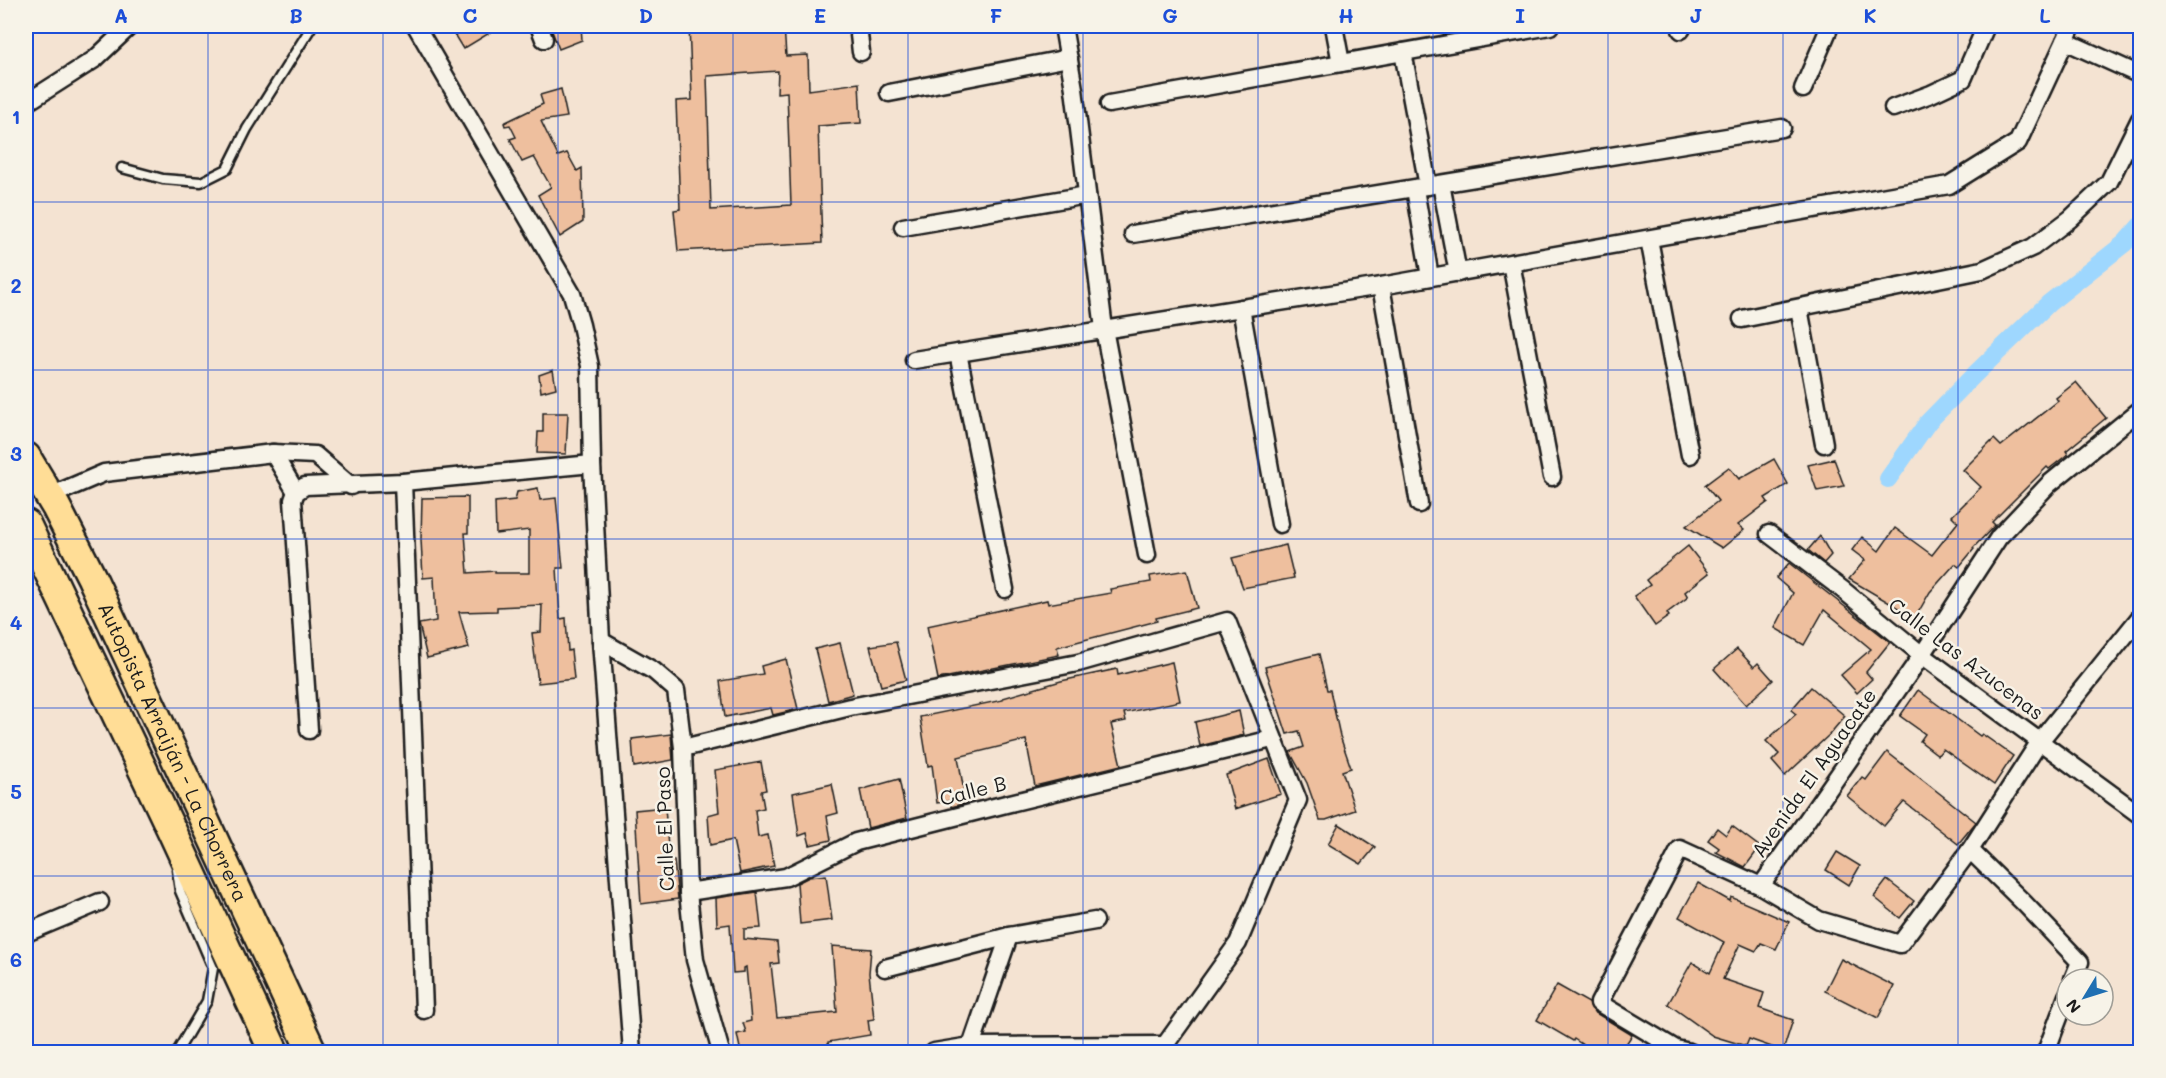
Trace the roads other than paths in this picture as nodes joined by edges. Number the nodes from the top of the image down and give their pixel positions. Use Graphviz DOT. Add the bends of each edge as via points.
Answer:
graph roads {
  1 [pos="130,26"];
  2 [pos="312,26"];
  3 [pos="416,26"];
  4 [pos="858,26"];
  5 [pos="1063,26"];
  6 [pos="1334,26"];
  7 [pos="1550,26"];
  8 [pos="1830,26"];
  9 [pos="1986,26"];
  10 [pos="2072,26"];
  11 [pos="2065,41"];
  12 [pos="861,52"];
  13 [pos="1403,52"];
  14 [pos="1069,58"];
  15 [pos="1341,63"];
  16 [pos="2140,75"];
  17 [pos="1803,89"];
  18 [pos="889,93"];
  19 [pos="26,103"];
  20 [pos="1109,104"];
  21 [pos="1893,108"];
  22 [pos="2140,119"];
  23 [pos="1782,128"];
  24 [pos="122,168"];
  25 [pos="1428,186"];
  26 [pos="1087,195"];
  27 [pos="903,227"];
  28 [pos="1133,234"];
  29 [pos="1649,239"];
  30 [pos="1511,263"];
  31 [pos="1458,273"];
  32 [pos="1430,277"];
  33 [pos="1381,286"];
  34 [pos="1241,308"];
  35 [pos="1799,308"];
  36 [pos="1742,319"];
  37 [pos="1104,329"];
  38 [pos="958,353"];
  39 [pos="914,360"];
  40 [pos="2140,410"];
  41 [pos="1824,444"];
  42 [pos="273,453"];
  43 [pos="1690,455"];
  44 [pos="26,457"];
  45 [pos="592,464"];
  46 [pos="1552,477"];
  47 [pos="403,482"];
  48 [pos="351,486"];
  49 [pos="296,492"];
  50 [pos="50,496"];
  51 [pos="1419,504"];
  52 [pos="26,524"];
  53 [pos="1280,524"];
  54 [pos="1769,534"];
  55 [pos="1147,555"];
  56 [pos="1005,589"];
  57 [pos="2140,617"];
  58 [pos="601,641"];
  59 [pos="1922,655"];
  60 [pos="309,730"];
  61 [pos="1272,739"];
  62 [pos="2040,741"];
  63 [pos="683,748"];
  64 [pos="2140,815"];
  65 [pos="172,831"];
  66 [pos="1970,850"];
  67 [pos="1761,886"];
  68 [pos="688,892"];
  69 [pos="100,903"];
  70 [pos="1095,921"];
  71 [pos="26,933"];
  72 [pos="1009,936"];
  73 [pos="2078,967"];
  74 [pos="885,968"];
  75 [pos="424,1010"];
  76 [pos="2056,1027"];
  77 [pos="971,1049"];
  78 [pos="1164,1049"];
  79 [pos="177,1053"];
  80 [pos="274,1053"];
  81 [pos="312,1053"];
  82 [pos="632,1053"];
  83 [pos="721,1053"];
  84 [pos="934,1053"];
  85 [pos="1690,1053"];
  86 [pos="2046,1053"];
  1 -- 19 [label="street" via="95,59"];
  2 -- 24 [label="lane" via="247,129 227,169 201,182 163,179"];
  3 -- 45 [label="street" via="572,294 590,366"];
  4 -- 12 [label="street"];
  5 -- 14 [label="street"];
  6 -- 15 [label="street"];
  7 -- 13 [label="street"];
  8 -- 17 [label="street"];
  9 -- 21 [label="street" via="1963,79"];
  10 -- 11 [label="street"];
  11 -- 16 [label="street"];
  11 -- 29 [label="street" via="2018,142 1949,185"];
  13 -- 15 [label="street"];
  13 -- 25 [label="street"];
  14 -- 18 [label="street"];
  14 -- 26 [label="street"];
  15 -- 20 [label="street"];
  22 -- 35 [label="street" via="2109,182 2033,247 1982,270"];
  23 -- 25 [label="street"];
  25 -- 28 [label="street"];
  25 -- 31 [label="street"];
  25 -- 32 [label="street"];
  26 -- 27 [label="street"];
  26 -- 37 [label="street"];
  29 -- 30 [label="street"];
  29 -- 43 [label="street"];
  30 -- 31 [label="street"];
  30 -- 46 [label="street"];
  31 -- 32 [label="street"];
  32 -- 33 [label="street"];
  33 -- 34 [label="street"];
  33 -- 51 [label="street"];
  34 -- 37 [label="street"];
  34 -- 53 [label="street"];
  35 -- 36 [label="street"];
  35 -- 41 [label="street"];
  37 -- 38 [label="street"];
  37 -- 55 [label="street"];
  38 -- 39 [label="street"];
  38 -- 56 [label="street"];
  40 -- 59 [label="street, Avenida El Aguacate" via="2049,484 1999,537"];
  42 -- 48 [label="street" via="315,455"];
  42 -- 49 [label="street"];
  42 -- 50 [label="street" via="104,473"];
  44 -- 50 [label="highway, Autopista Arraiján - La Chorrera"];
  45 -- 47 [label="street"];
  45 -- 58 [label="street"];
  47 -- 48 [label="street"];
  47 -- 75 [label="street"];
  48 -- 49 [label="street" via="305,486"];
  49 -- 60 [label="street" via="293,500"];
  50 -- 81 [label="highway, Autopista Arraiján - La Chorrera" via="118,631"];
  52 -- 65 [label="highway, Autopista Arraiján - La Chorrera"];
  54 -- 59 [label="street, Calle Las Azucenas"];
  57 -- 62 [label="street"];
  58 -- 63 [label="street, Calle El Paso" via="654,671 676,690"];
  58 -- 82 [label="street"];
  59 -- 62 [label="street, Calle Las Azucenas"];
  59 -- 67 [label="street, Avenida El Aguacate"];
  61 -- 63 [label="street" via="1227,621 1078,663 850,707"];
  61 -- 68 [label="street, Calle B" via="856,842 786,877"];
  61 -- 78 [label="street" via="1298,800 1238,943"];
  62 -- 64 [label="street, Calle Las Azucenas"];
  62 -- 66 [label="street"];
  63 -- 68 [label="street, Calle El Paso"];
  65 -- 79 [label="lane" via="180,891 213,968 207,1001"];
  65 -- 80 [label="highway, Autopista Arraiján - La Chorrera"];
  66 -- 67 [label="street" via="1900,944 1819,920"];
  66 -- 73 [label="street" via="2080,962"];
  67 -- 85 [label="street, Avenida El Aguacate" via="1680,849 1599,1003 1676,1049"];
  68 -- 83 [label="street, Calle El Paso" via="695,960"];
  69 -- 71 [label="street"];
  70 -- 72 [label="street"];
  72 -- 74 [label="street"];
  72 -- 77 [label="street"];
  76 -- 86 [label="street"];
  77 -- 78 [label="street"];
  77 -- 84 [label="street"];
}
